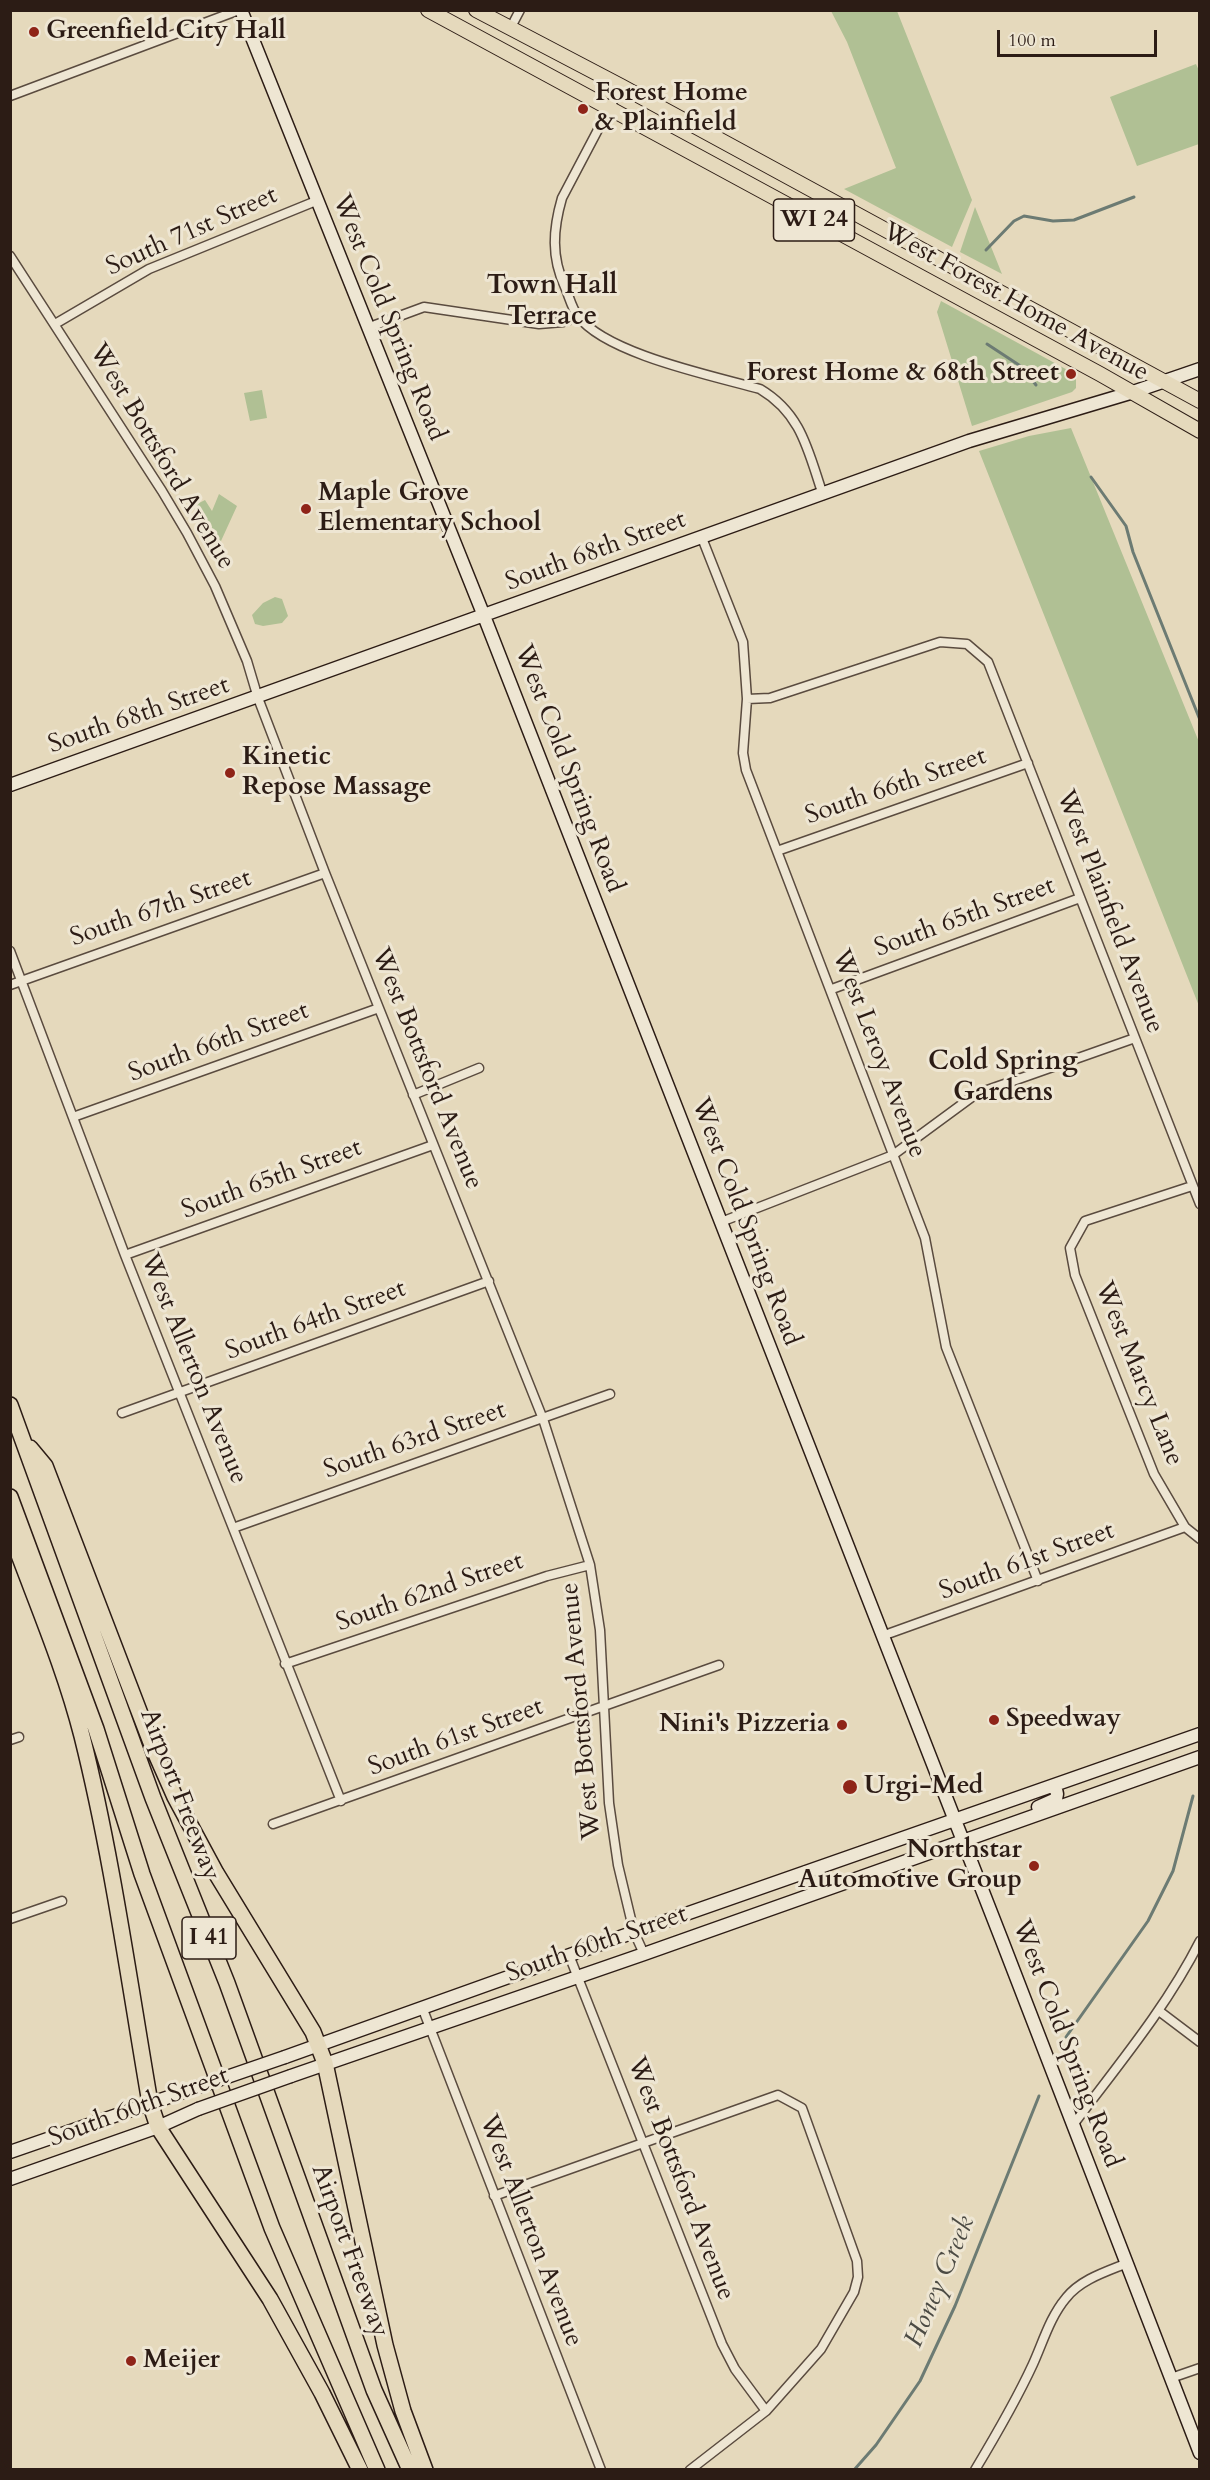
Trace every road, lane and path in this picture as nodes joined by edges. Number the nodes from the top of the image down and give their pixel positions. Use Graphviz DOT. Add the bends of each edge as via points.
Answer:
graph roads {
  1 [pos="240,10"];
  2 [pos="428,10"];
  3 [pos="476,10"];
  4 [pos="520,10"];
  5 [pos="510,29"];
  6 [pos="621,86"];
  7 [pos="10,96"];
  8 [pos="610,108"];
  9 [pos="316,201"];
  10 [pos="10,256"];
  11 [pos="578,317"];
  12 [pos="55,324"];
  13 [pos="367,328"];
  14 [pos="1200,369"];
  15 [pos="1164,382"];
  16 [pos="1130,393"];
  17 [pos="1200,401"];
  18 [pos="1200,431"];
  19 [pos="823,495"];
  20 [pos="702,538"];
  21 [pos="484,616"];
  22 [pos="258,698"];
  23 [pos="747,699"];
  24 [pos="1028,763"];
  25 [pos="10,785"];
  26 [pos="777,851"];
  27 [pos="326,873"];
  28 [pos="1080,898"];
  29 [pos="10,951"];
  30 [pos="20,981"];
  31 [pos="10,985"];
  32 [pos="832,989"];
  33 [pos="379,1008"];
  34 [pos="1135,1038"];
  35 [pos="479,1068"];
  36 [pos="413,1095"];
  37 [pos="73,1118"];
  38 [pos="433,1145"];
  39 [pos="893,1155"];
  40 [pos="1192,1186"];
  41 [pos="1200,1204"];
  42 [pos="721,1222"];
  43 [pos="125,1255"];
  44 [pos="489,1281"];
  45 [pos="180,1392"];
  46 [pos="610,1394"];
  47 [pos="10,1405"];
  48 [pos="122,1413"];
  49 [pos="543,1419"];
  50 [pos="24,1441"];
  51 [pos="13,1503"];
  52 [pos="1185,1527"];
  53 [pos="233,1528"];
  54 [pos="1200,1539"];
  55 [pos="590,1565"];
  56 [pos="1038,1581"];
  57 [pos="882,1636"];
  58 [pos="285,1664"];
  59 [pos="719,1665"];
  60 [pos="604,1707"];
  61 [pos="1200,1734"];
  62 [pos="1200,1757"];
  63 [pos="1055,1785"];
  64 [pos="341,1801"];
  65 [pos="1030,1817"];
  66 [pos="955,1819"];
  67 [pos="273,1824"];
  68 [pos="963,1841"];
  69 [pos="62,1901"];
  70 [pos="10,1919"];
  71 [pos="634,1932"];
  72 [pos="1200,1941"];
  73 [pos="644,1954"];
  74 [pos="569,1955"];
  75 [pos="579,1976"];
  76 [pos="422,2007"];
  77 [pos="1159,2011"];
  78 [pos="429,2026"];
  79 [pos="1200,2042"];
  80 [pos="318,2044"];
  81 [pos="325,2063"];
  82 [pos="150,2103"];
  83 [pos="1073,2125"];
  84 [pos="159,2127"];
  85 [pos="643,2143"];
  86 [pos="10,2152"];
  87 [pos="10,2179"];
  88 [pos="494,2196"];
  89 [pos="1125,2264"];
  90 [pos="1200,2368"];
  91 [pos="1171,2378"];
  92 [pos="766,2411"];
  93 [pos="1200,2453"];
  94 [pos="360,2469"];
  95 [pos="377,2469"];
  96 [pos="410,2469"];
  97 [pos="425,2469"];
  98 [pos="601,2469"];
  99 [pos="690,2469"];
  100 [pos="975,2469"];
  1 -- 7 [label="street"];
  1 -- 9 [label="street, West Cold Spring Road"];
  2 -- 8 [label="main road, West Forest Home Avenue / WI 24"];
  3 -- 5 [label="main road, West Forest Home Avenue / WI 24"];
  4 -- 5 [label="street"];
  5 -- 6 [label="main road, West Forest Home Avenue / WI 24"];
  6 -- 8 [label="street"];
  6 -- 15 [label="main road, West Forest Home Avenue / WI 24"];
  8 -- 11 [label="street" via="562,198 556,217 553,238 558,271"];
  8 -- 16 [label="main road, West Forest Home Avenue / WI 24"];
  9 -- 12 [label="street, South 71st Street" via="149,269"];
  9 -- 13 [label="street, West Cold Spring Road"];
  10 -- 12 [label="street, West Bottsford Avenue"];
  11 -- 13 [label="street" via="539,324 424,307"];
  11 -- 19 [label="street" via="603,337 632,352 760,389 777,399 802,435"];
  12 -- 22 [label="street, West Bottsford Avenue" via="203,562 247,661"];
  13 -- 21 [label="street, West Cold Spring Road"];
  14 -- 15 [label="street, South 68th Street"];
  15 -- 16 [label="street, South 68th Street"];
  15 -- 17 [label="main road, West Forest Home Avenue / WI 24"];
  16 -- 18 [label="main road, West Forest Home Avenue / WI 24"];
  16 -- 19 [label="street, South 68th Street" via="969,441"];
  19 -- 20 [label="street, South 68th Street"];
  20 -- 21 [label="street, South 68th Street"];
  20 -- 23 [label="street, West Leroy Avenue" via="743,642"];
  21 -- 22 [label="street, South 68th Street"];
  21 -- 42 [label="street, West Cold Spring Road"];
  22 -- 25 [label="street, South 68th Street"];
  22 -- 27 [label="street, West Bottsford Avenue"];
  23 -- 24 [label="street, West Plainfield Avenue" via="770,698 940,642 967,644 988,662"];
  23 -- 26 [label="street, West Leroy Avenue" via="744,762"];
  24 -- 26 [label="street, South 66th Street"];
  24 -- 28 [label="street, West Plainfield Avenue"];
  26 -- 32 [label="street, West Leroy Avenue"];
  27 -- 30 [label="street, South 67th Street"];
  27 -- 33 [label="street, West Bottsford Avenue"];
  28 -- 32 [label="street, South 65th Street"];
  28 -- 34 [label="street, West Plainfield Avenue"];
  29 -- 30 [label="street, West Allerton Avenue"];
  30 -- 31 [label="street, South 67th Street"];
  30 -- 37 [label="street, West Allerton Avenue"];
  32 -- 39 [label="street, West Leroy Avenue"];
  33 -- 36 [label="street, West Bottsford Avenue"];
  33 -- 37 [label="street, South 66th Street"];
  34 -- 39 [label="street" via="976,1094"];
  34 -- 40 [label="street, West Plainfield Avenue"];
  35 -- 36 [label="street"];
  36 -- 38 [label="street, West Bottsford Avenue"];
  37 -- 43 [label="street, West Allerton Avenue"];
  38 -- 43 [label="street, South 65th Street"];
  38 -- 44 [label="street, West Bottsford Avenue"];
  39 -- 42 [label="street"];
  39 -- 56 [label="street, West Leroy Avenue" via="925,1238 946,1347"];
  40 -- 41 [label="street, West Plainfield Avenue"];
  40 -- 52 [label="street, West Marcy Lane" via="1085,1221 1070,1248 1075,1275 1154,1474"];
  42 -- 57 [label="street, West Cold Spring Road"];
  43 -- 45 [label="street, West Allerton Avenue"];
  44 -- 45 [label="street, South 64th Street"];
  44 -- 49 [label="street, West Bottsford Avenue"];
  45 -- 48 [label="street, South 64th Street"];
  45 -- 53 [label="street, West Allerton Avenue"];
  46 -- 49 [label="street, South 63rd Street"];
  47 -- 50 [label="highway, Airport Freeway / I 41"];
  49 -- 53 [label="street, South 63rd Street"];
  49 -- 55 [label="street, West Bottsford Avenue"];
  50 -- 80 [label="highway" via="45,1466 175,1797"];
  50 -- 96 [label="highway, Airport Freeway / I 41" via="374,2390"];
  51 -- 82 [label="highway" via="13,1539 70,1696 89,1767"];
  51 -- 95 [label="highway, Airport Freeway / I 41" via="96,1729 142,1874 272,2228"];
  52 -- 54 [label="street, West Marcy Lane"];
  52 -- 56 [label="street, South 61st Street"];
  53 -- 58 [label="street, West Allerton Avenue"];
  55 -- 58 [label="street, South 62nd Street"];
  55 -- 60 [label="street, West Bottsford Avenue" via="600,1630"];
  56 -- 57 [label="street, South 61st Street"];
  57 -- 66 [label="street, West Cold Spring Road"];
  58 -- 64 [label="street, West Allerton Avenue"];
  59 -- 60 [label="street, South 61st Street"];
  60 -- 64 [label="street, South 61st Street"];
  60 -- 71 [label="street, West Bottsford Avenue" via="609,1803"];
  61 -- 63 [label="street, South 60th Street"];
  62 -- 65 [label="street, South 60th Street"];
  63 -- 65 [label="street" via="1056,1799 1038,1807"];
  63 -- 66 [label="street, South 60th Street"];
  64 -- 67 [label="street, South 61st Street"];
  65 -- 68 [label="street, South 60th Street"];
  66 -- 68 [label="street, West Cold Spring Road"];
  66 -- 71 [label="street, South 60th Street"];
  68 -- 73 [label="street, South 60th Street"];
  68 -- 83 [label="street, West Cold Spring Road"];
  69 -- 70 [label="street"];
  71 -- 73 [label="street, West Bottsford Avenue"];
  71 -- 74 [label="street, South 60th Street"];
  72 -- 77 [label="street"];
  73 -- 75 [label="street, South 60th Street"];
  74 -- 75 [label="street, West Bottsford Avenue"];
  74 -- 76 [label="street, South 60th Street"];
  75 -- 78 [label="street, South 60th Street"];
  75 -- 85 [label="street, West Bottsford Avenue"];
  76 -- 78 [label="street, West Allerton Avenue"];
  76 -- 80 [label="street, South 60th Street"];
  77 -- 79 [label="street"];
  77 -- 83 [label="street"];
  78 -- 81 [label="street, South 60th Street"];
  78 -- 88 [label="street, West Allerton Avenue"];
  80 -- 81 [label="highway"];
  80 -- 82 [label="street, South 60th Street, bridge"];
  81 -- 84 [label="street, South 60th Street, bridge"];
  81 -- 97 [label="highway" via="385,2345 403,2411"];
  82 -- 84 [label="highway"];
  82 -- 86 [label="street, South 60th Street"];
  83 -- 89 [label="street, West Cold Spring Road"];
  84 -- 87 [label="street, South 60th Street"];
  84 -- 94 [label="highway" via="267,2294"];
  85 -- 88 [label="street"];
  85 -- 92 [label="street, West Bottsford Avenue" via="722,2344"];
  85 -- 92 [label="street" via="778,2095 802,2108 857,2261 858,2277 854,2292 821,2349"];
  88 -- 98 [label="street, West Allerton Avenue"];
  89 -- 91 [label="street, West Cold Spring Road"];
  89 -- 100 [label="street" via="1094,2276 1067,2296 1001,2428"];
  90 -- 91 [label="street"];
  91 -- 93 [label="street, West Cold Spring Road"];
  92 -- 99 [label="street"];
}
